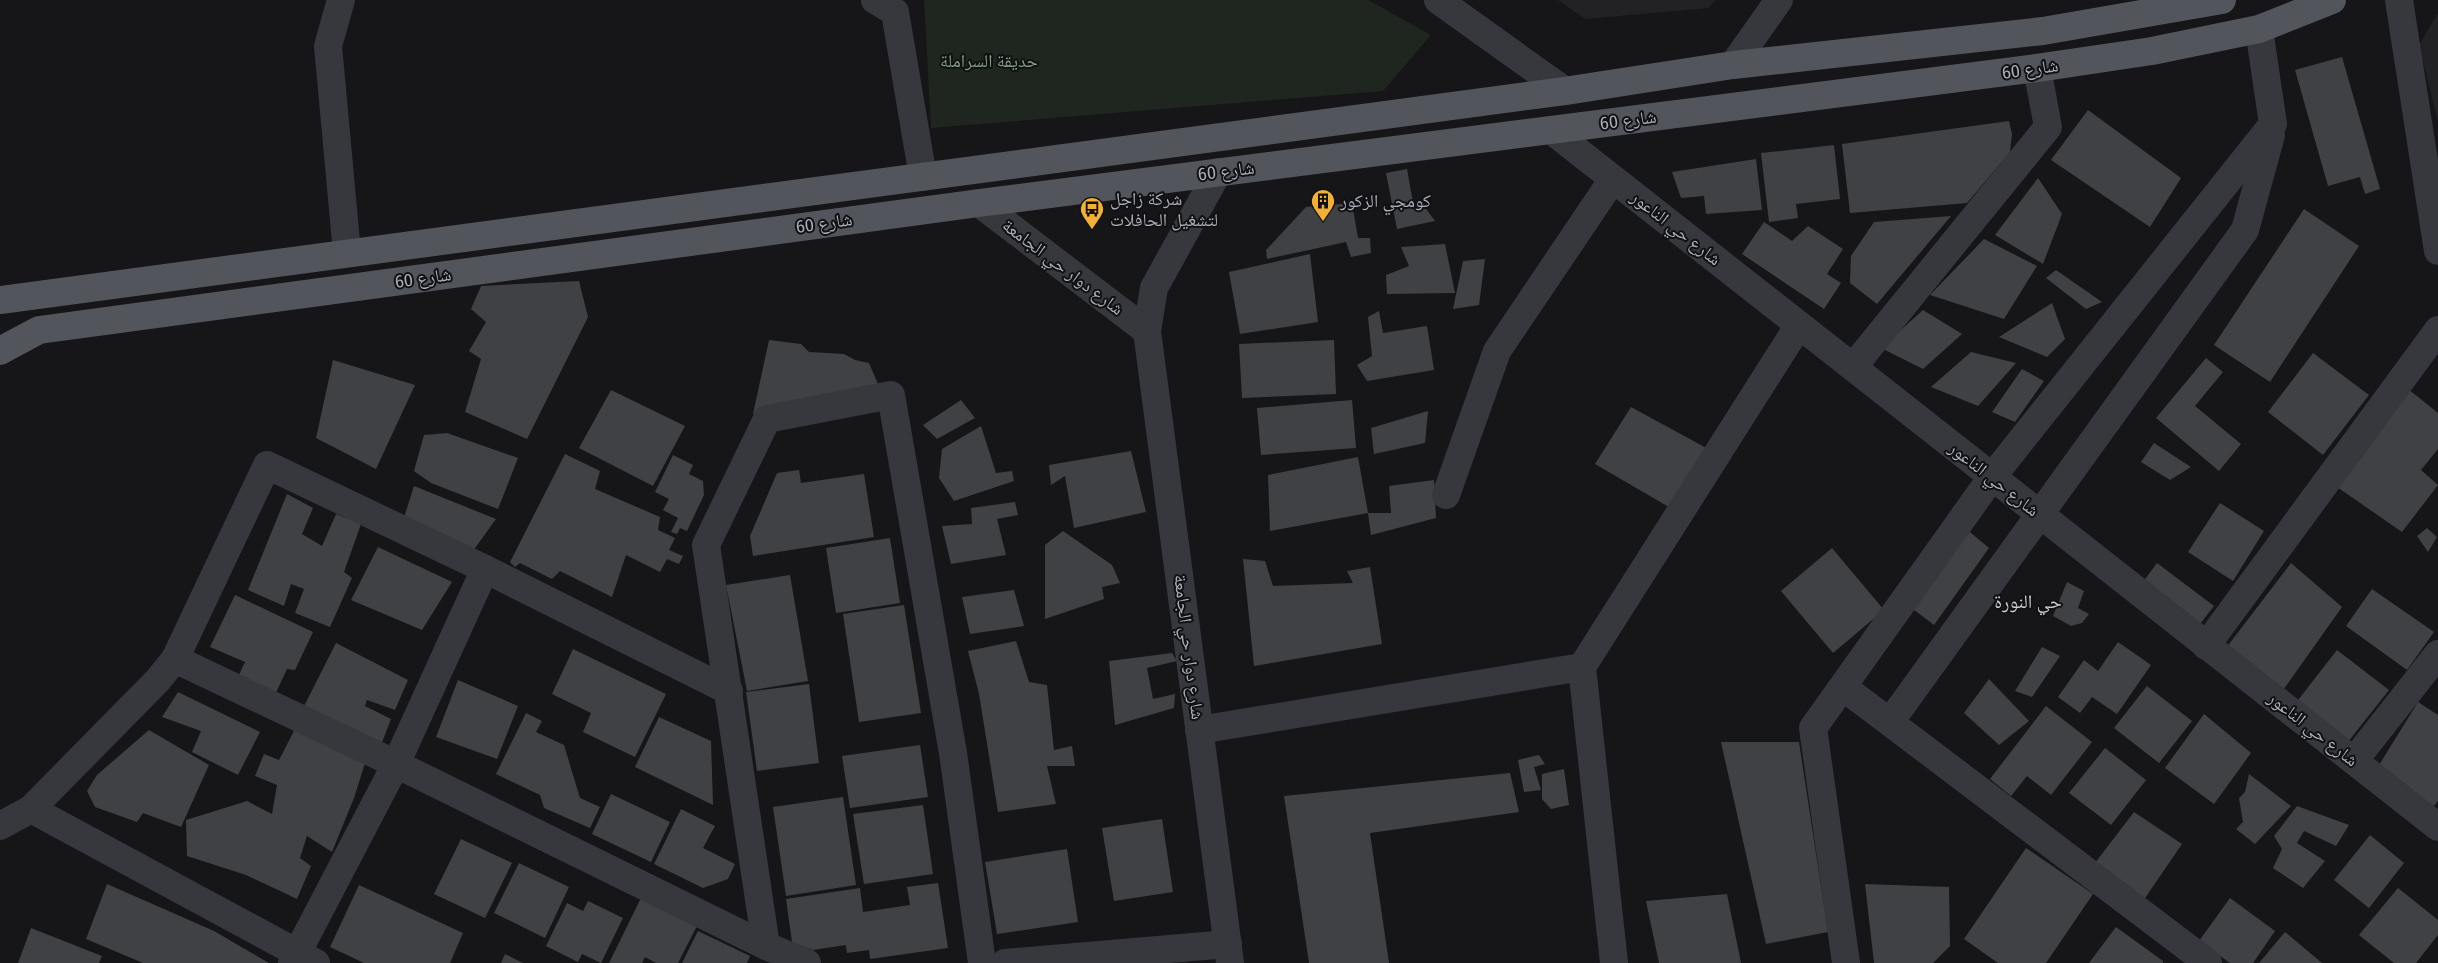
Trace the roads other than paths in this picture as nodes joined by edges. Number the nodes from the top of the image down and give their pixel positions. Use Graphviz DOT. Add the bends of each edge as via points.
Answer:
graph roads {
  1 [pos="340,0"];
  2 [pos="875,0"];
  3 [pos="1438,0"];
  4 [pos="1779,0"];
  5 [pos="2222,0"];
  6 [pos="2332,0"];
  7 [pos="2399,0"];
  8 [pos="2259,29"];
  9 [pos="1733,65"];
  10 [pos="2037,68"];
  11 [pos="1565,91"];
  12 [pos="2274,124"];
  13 [pos="1551,130"];
  14 [pos="1218,172"];
  15 [pos="923,177"];
  16 [pos="1613,179"];
  17 [pos="978,202"];
  18 [pos="2438,251"];
  19 [pos="347,253"];
  20 [pos="0,300"];
  21 [pos="1799,325"];
  22 [pos="2438,330"];
  23 [pos="1147,331"];
  24 [pos="0,350"];
  25 [pos="1853,367"];
  26 [pos="1992,477"];
  27 [pos="1446,495"];
  28 [pos="2039,514"];
  29 [pos="485,569"];
  30 [pos="2206,646"];
  31 [pos="2438,654"];
  32 [pos="175,659"];
  33 [pos="1582,667"];
  34 [pos="1843,687"];
  35 [pos="729,691"];
  36 [pos="1890,722"];
  37 [pos="1199,730"];
  38 [pos="2354,761"];
  39 [pos="396,764"];
  40 [pos="30,810"];
  41 [pos="0,826"];
  42 [pos="2438,827"];
  43 [pos="766,946"];
  44 [pos="1229,954"];
  45 [pos="302,960"];
  46 [pos="807,963"];
  47 [pos="982,963"];
  48 [pos="1005,963"];
  49 [pos="1614,963"];
  50 [pos="1846,963"];
  51 [pos="2208,963"];
  1 -- 19 [label="street" via="328,46"];
  2 -- 15 [label="street" via="895,12"];
  3 -- 11 [label="street"];
  4 -- 9 [label="street"];
  5 -- 9 [label="main road, شارع 60" via="2042,31"];
  6 -- 8 [label="main road, شارع 60"];
  7 -- 18 [label="street"];
  8 -- 10 [label="main road, شارع 60"];
  8 -- 12 [label="street"];
  9 -- 11 [label="main road, شارع 60"];
  10 -- 13 [label="main road, شارع 60"];
  10 -- 25 [label="street" via="2048,127"];
  11 -- 15 [label="main road, شارع 60"];
  12 -- 26 [label="street"];
  12 -- 28 [label="street" via="2245,230"];
  13 -- 14 [label="main road, شارع 60"];
  13 -- 16 [label="street, شارع حي الناعور"];
  14 -- 17 [label="main road, شارع 60"];
  14 -- 23 [label="street, شارع دوار حي الجامعة" via="1154,288"];
  15 -- 19 [label="main road, شارع 60"];
  16 -- 21 [label="street, شارع حي الناعور"];
  16 -- 27 [label="street" via="1497,351"];
  17 -- 23 [label="street, شارع دوار حي الجامعة"];
  17 -- 24 [label="main road, شارع 60" via="39,330"];
  19 -- 20 [label="main road, شارع 60"];
  21 -- 25 [label="street, شارع حي الناعور"];
  21 -- 33 [label="street"];
  22 -- 30 [label="street"];
  23 -- 37 [label="street, شارع دوار حي الجامعة"];
  25 -- 26 [label="street, شارع حي الناعور"];
  26 -- 28 [label="street, شارع حي الناعور"];
  26 -- 34 [label="street"];
  28 -- 30 [label="street, شارع حي الناعور"];
  28 -- 36 [label="street"];
  29 -- 32 [label="street" via="267,465"];
  29 -- 35 [label="street"];
  29 -- 39 [label="street"];
  30 -- 38 [label="street, شارع حي الناعور"];
  31 -- 38 [label="street"];
  32 -- 39 [label="street"];
  32 -- 40 [label="street"];
  33 -- 37 [label="street"];
  33 -- 49 [label="street"];
  34 -- 36 [label="street"];
  34 -- 50 [label="street" via="1813,728"];
  35 -- 43 [label="street"];
  35 -- 47 [label="street" via="706,545 767,419 891,395 953,752"];
  36 -- 51 [label="street"];
  37 -- 44 [label="street, شارع دوار حي الجامعة"];
  38 -- 42 [label="street, شارع حي الناعور"];
  39 -- 43 [label="street"];
  39 -- 45 [label="street"];
  40 -- 41 [label="street"];
  40 -- 45 [label="street"];
  43 -- 46 [label="street"];
  44 -- 48 [label="street"];
}
